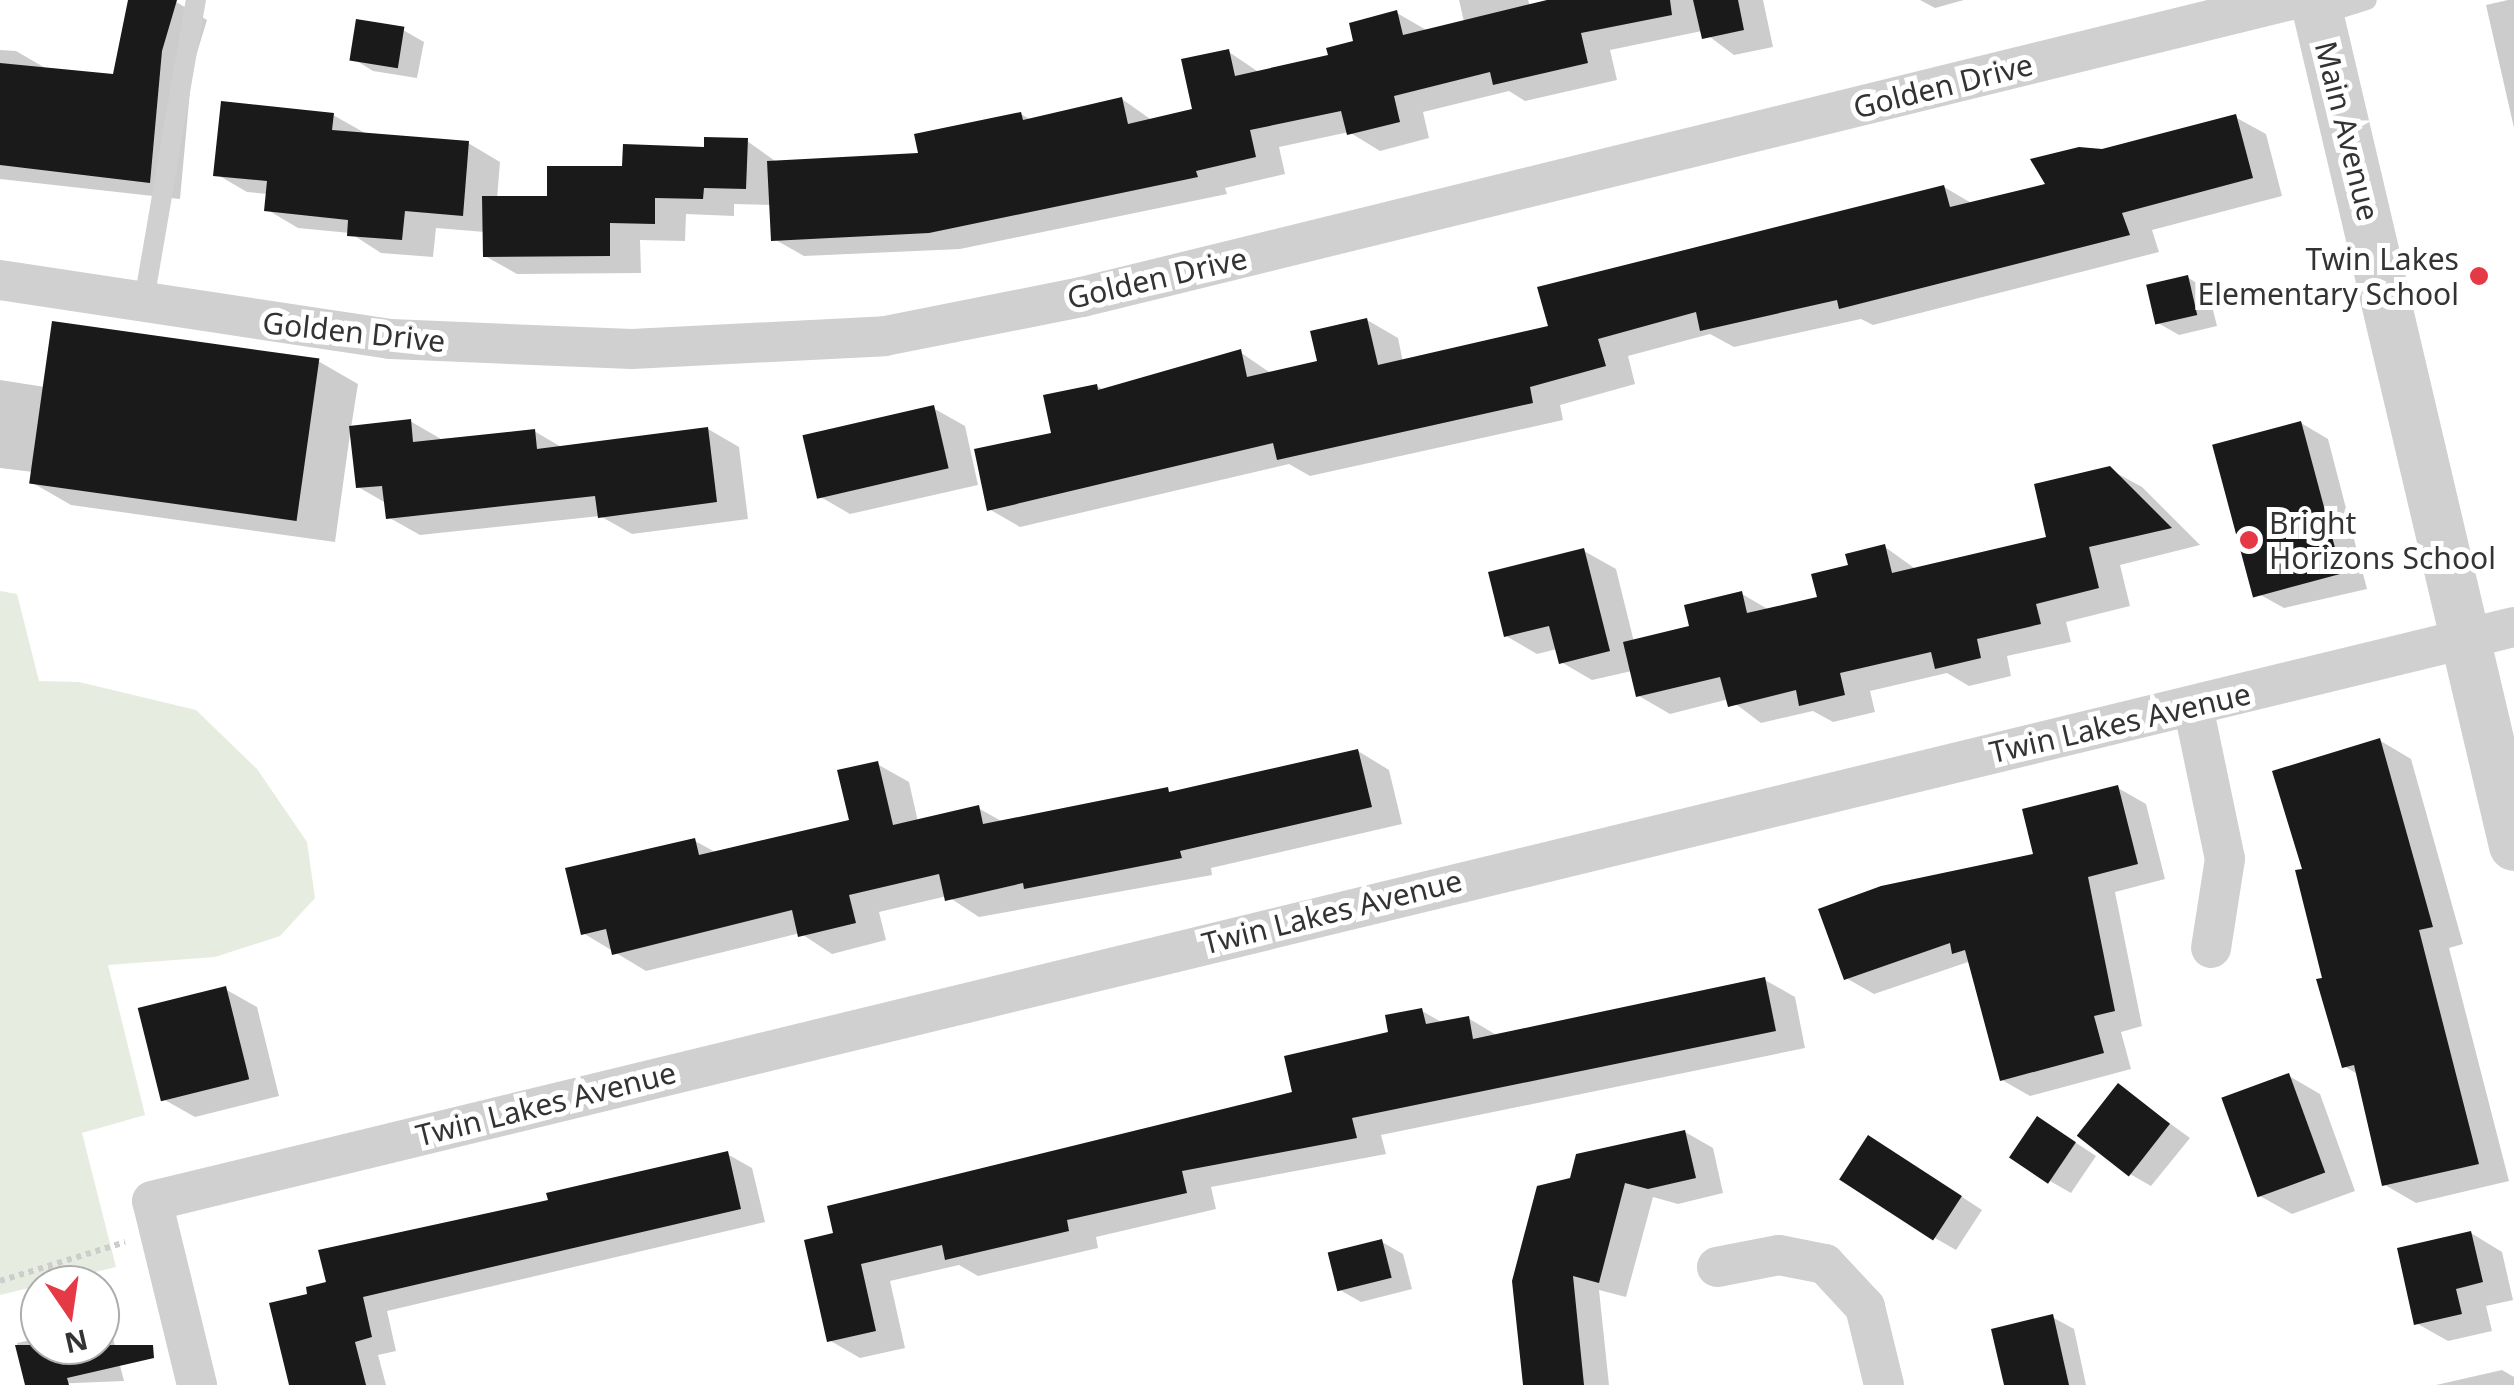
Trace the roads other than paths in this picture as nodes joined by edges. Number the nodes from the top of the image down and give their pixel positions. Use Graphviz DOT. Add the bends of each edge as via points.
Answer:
graph roads {
  1 [pos="196,0"];
  2 [pos="2367,0"];
  3 [pos="2308,5"];
  4 [pos="0,280"];
  5 [pos="143,306"];
  6 [pos="2492,633"];
  7 [pos="2193,706"];
  8 [pos="2514,846"];
  9 [pos="2211,948"];
  10 [pos="1717,1267"];
  11 [pos="197,1385"];
  12 [pos="1884,1385"];
  1 -- 5 [label="lane"];
  2 -- 3 [label="lane"];
  3 -- 5 [label="street, Golden Drive" via="1082,297 885,336 753,345 511,347 391,339"];
  3 -- 6 [label="street, Main Avenue"];
  4 -- 5 [label="street, Golden Drive"];
  6 -- 7 [label="street, Twin Lakes Avenue"];
  6 -- 8 [label="street, Main Avenue"];
  7 -- 9 [label="street" via="2225,859"];
  7 -- 11 [label="street, Twin Lakes Avenue" via="156,1215"];
  10 -- 12 [label="street" via="1779,1255 1824,1264 1865,1307"];
}
